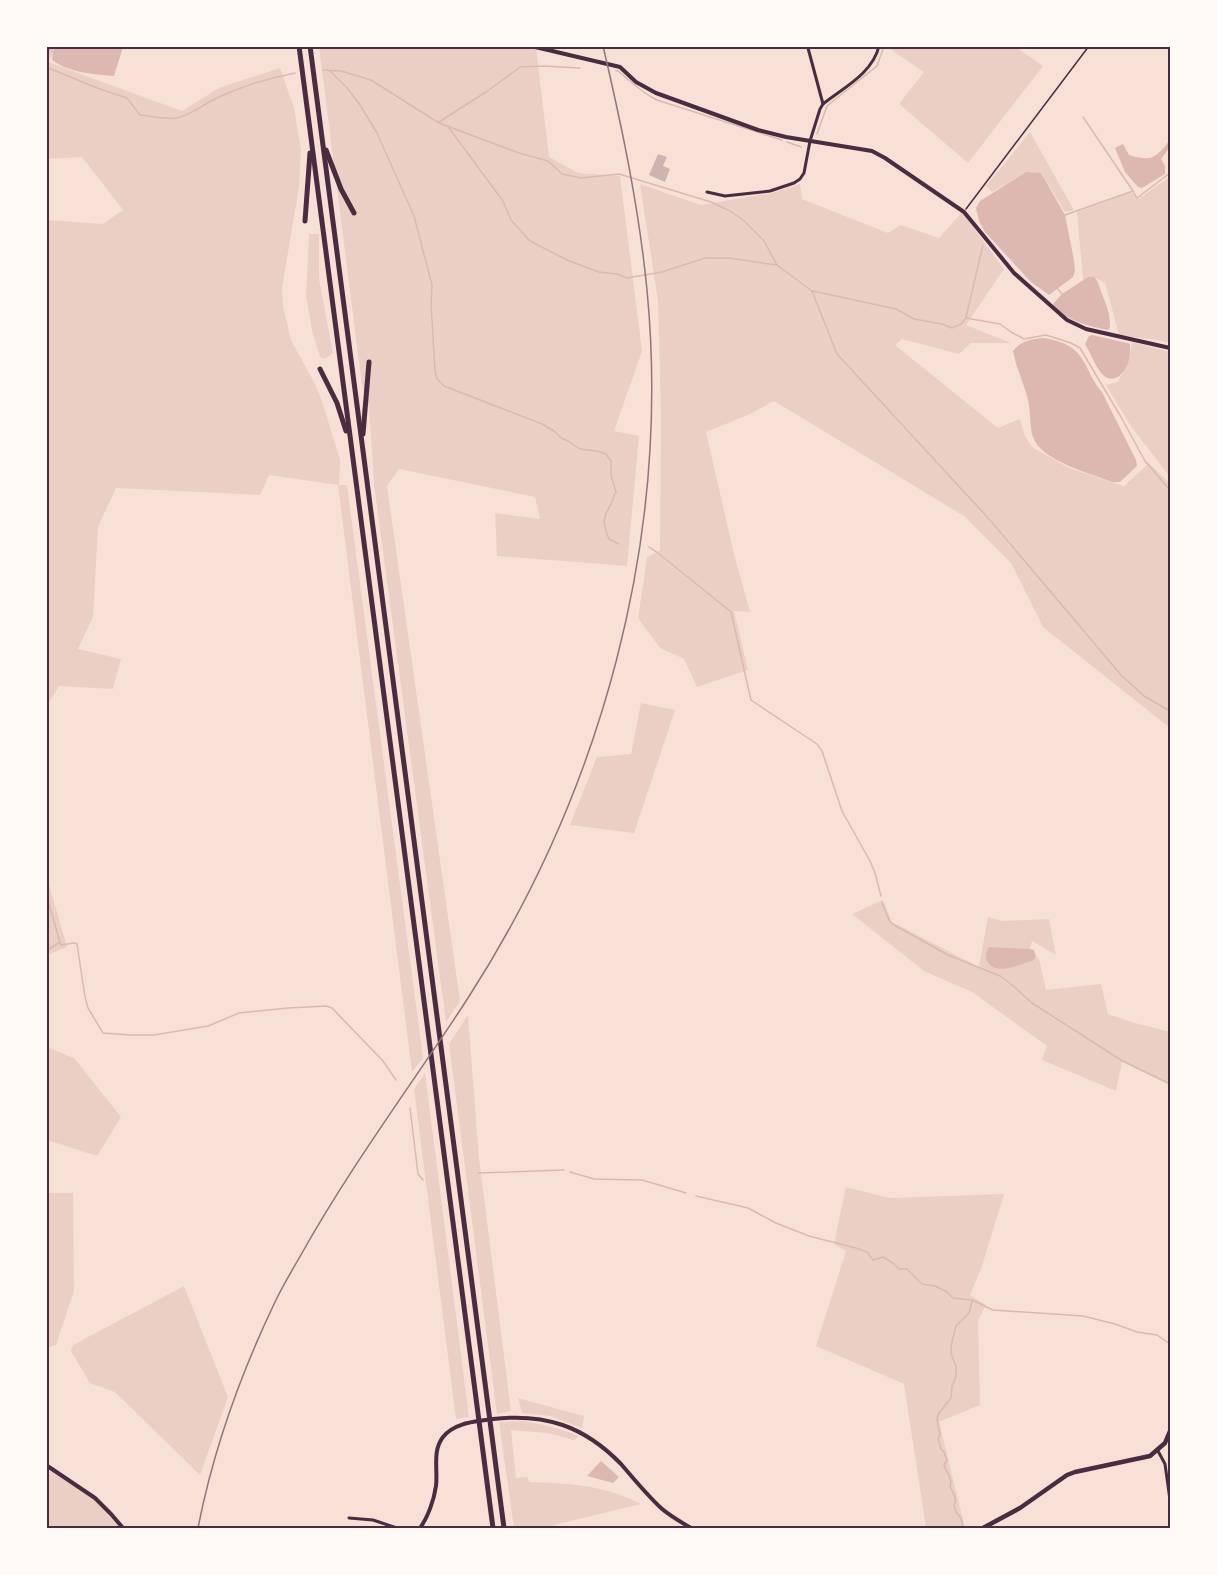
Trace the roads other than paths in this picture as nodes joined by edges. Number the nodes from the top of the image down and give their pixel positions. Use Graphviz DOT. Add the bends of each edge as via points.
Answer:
graph roads {
  1 [pos="299,46"];
  2 [pos="310,46"];
  3 [pos="531,46"];
  4 [pos="879,46"];
  5 [pos="808,48"];
  6 [pos="823,104"];
  7 [pos="311,136"];
  8 [pos="322,140"];
  9 [pos="810,141"];
  10 [pos="707,192"];
  11 [pos="354,213"];
  12 [pos="306,221"];
  13 [pos="1170,348"];
  14 [pos="369,362"];
  15 [pos="320,369"];
  16 [pos="351,444"];
  17 [pos="362,448"];
  18 [pos="1170,1431"];
  19 [pos="1158,1451"];
  20 [pos="46,1465"];
  21 [pos="1170,1500"];
  22 [pos="349,1518"];
  23 [pos="123,1528"];
  24 [pos="397,1528"];
  25 [pos="420,1528"];
  26 [pos="493,1528"];
  27 [pos="504,1528"];
  28 [pos="691,1528"];
  29 [pos="983,1528"];
  1 -- 7 [label="highway"];
  2 -- 8 [label="highway"];
  3 -- 9 [label="street" via="620,67 656,93 758,130"];
  4 -- 6 [label="street" via="866,70"];
  5 -- 6 [label="street"];
  6 -- 9 [label="street"];
  7 -- 12 [label="highway"];
  7 -- 16 [label="highway"];
  8 -- 11 [label="highway"];
  8 -- 17 [label="highway"];
  9 -- 10 [label="street" via="804,173 794,183 739,195"];
  9 -- 13 [label="street" via="872,151 964,212 1014,273 1067,320 1086,329"];
  14 -- 17 [label="highway"];
  15 -- 16 [label="highway"];
  16 -- 26 [label="highway"];
  17 -- 27 [label="highway"];
  18 -- 19 [label="main road"];
  19 -- 21 [label="street" via="1165,1464"];
  19 -- 29 [label="main road" via="1067,1475"];
  20 -- 23 [label="street" via="95,1498"];
  22 -- 24 [label="street"];
  25 -- 28 [label="street" via="434,1497 436,1453 442,1438 463,1424 516,1417 550,1421 586,1435 603,1447 663,1509"];
}
